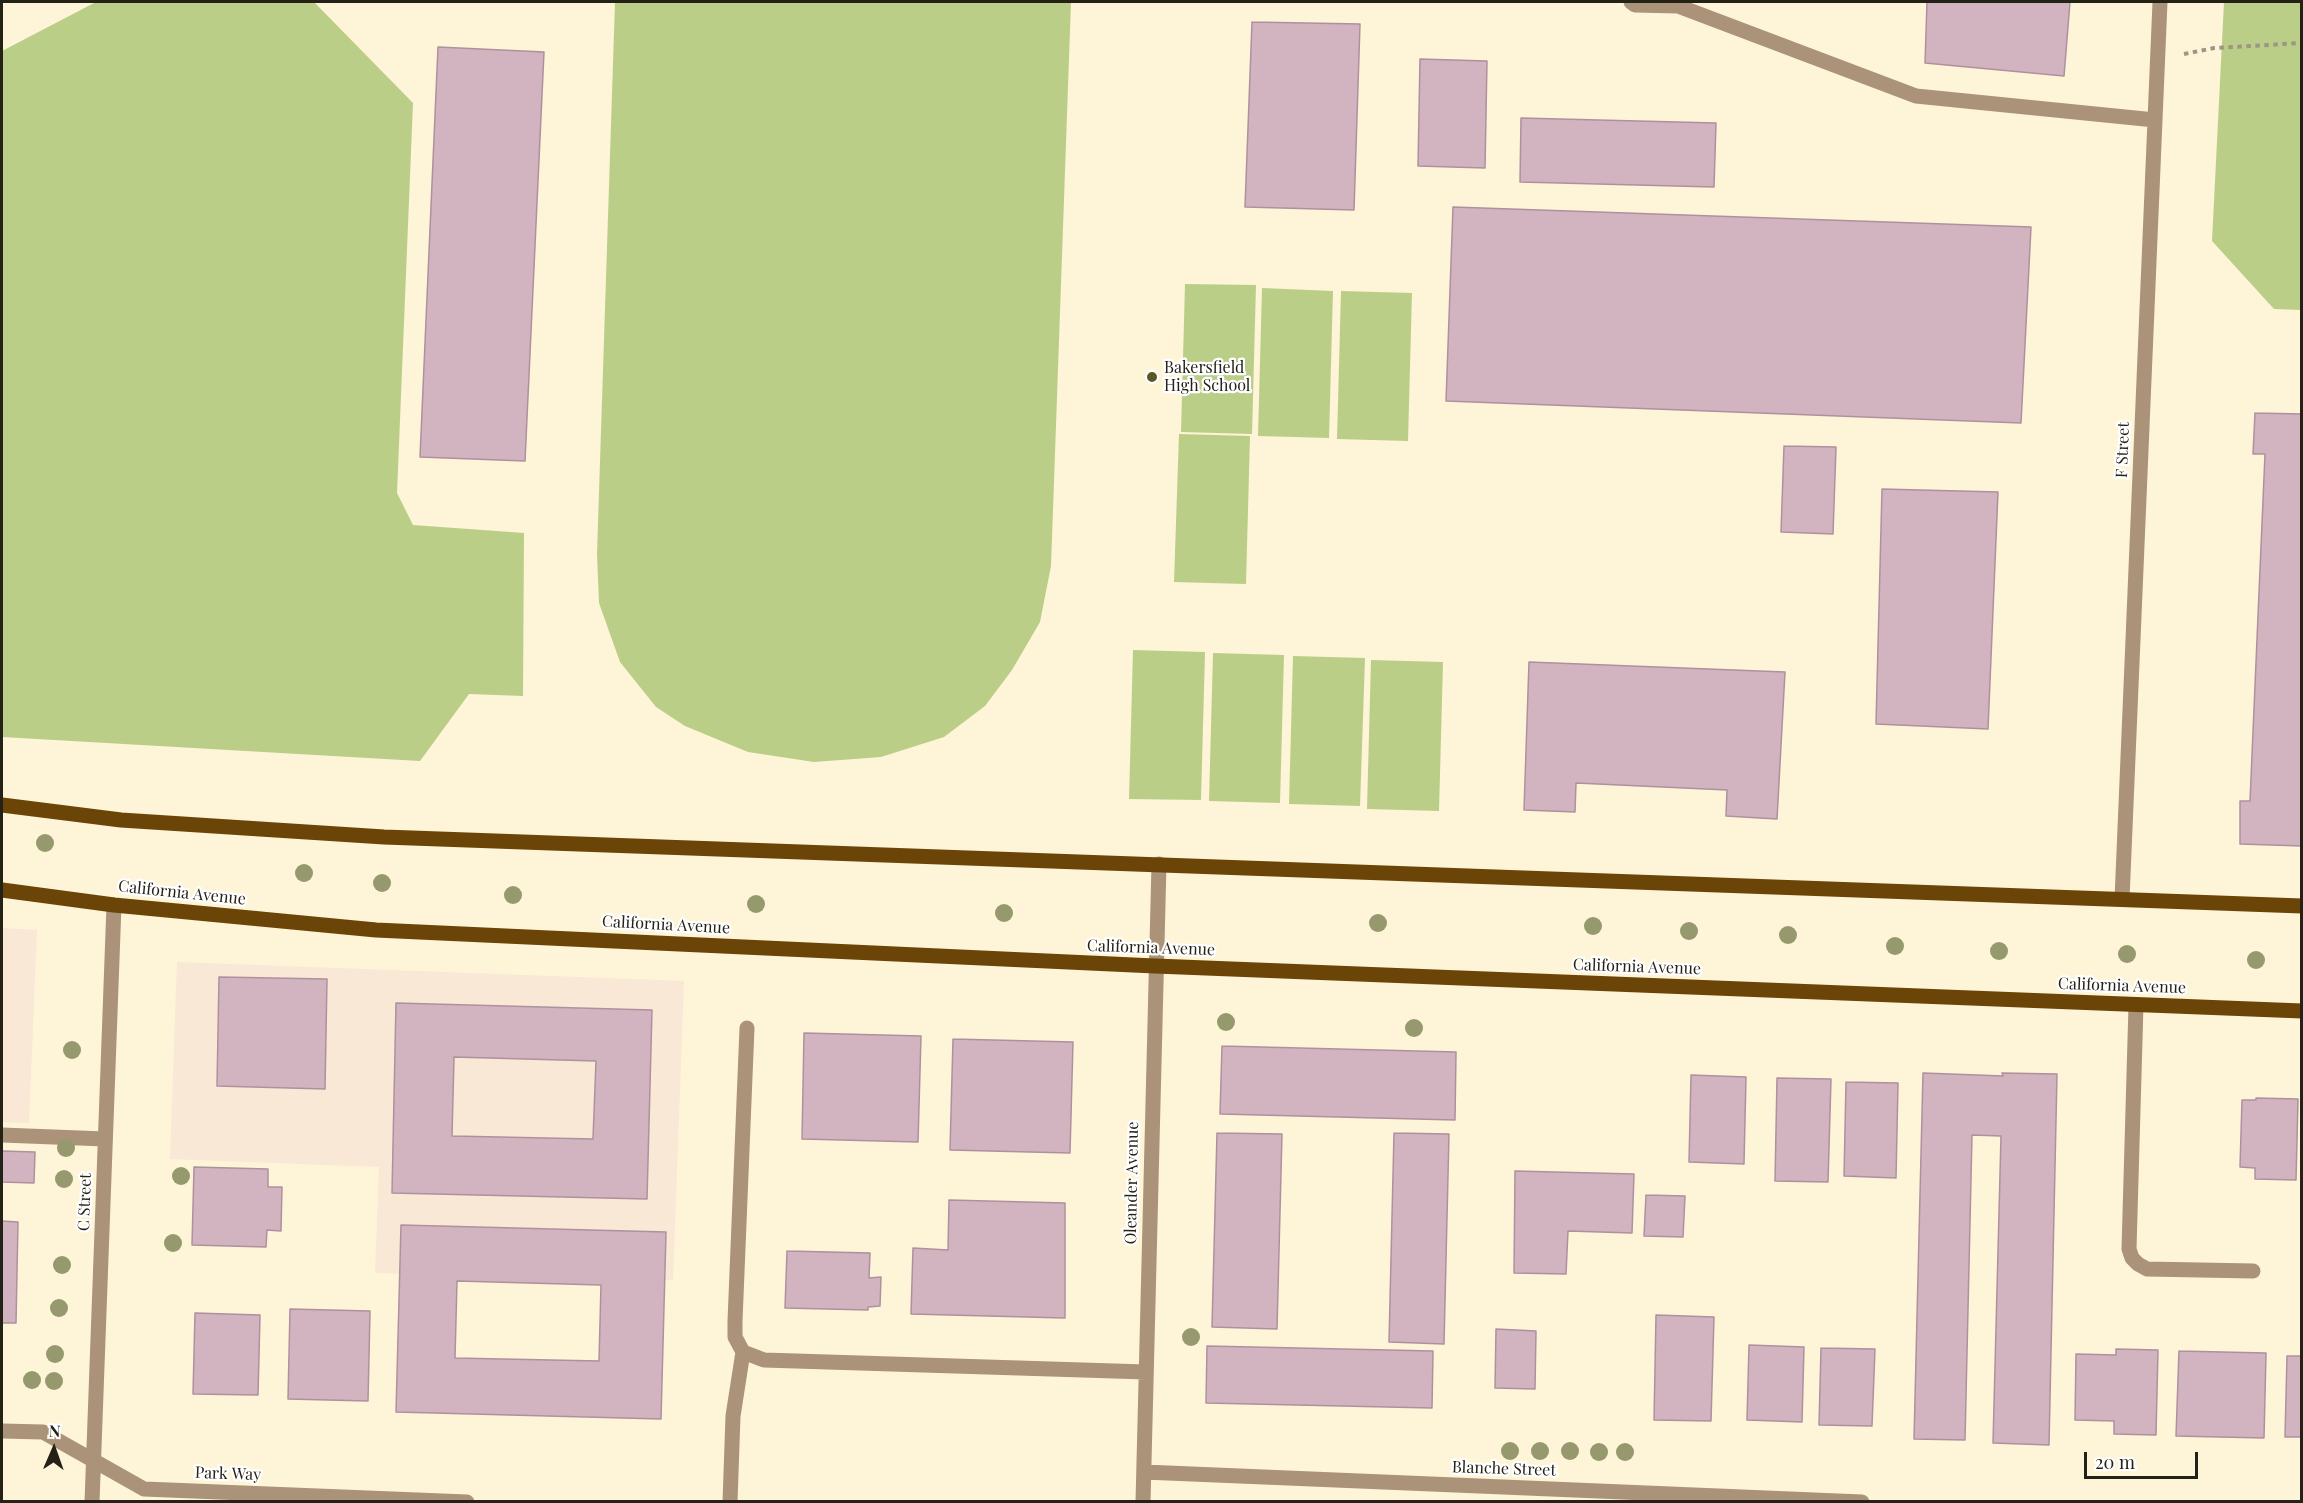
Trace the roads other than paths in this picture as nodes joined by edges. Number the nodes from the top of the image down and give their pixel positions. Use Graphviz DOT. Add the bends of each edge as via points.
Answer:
graph roads {
  1 [pos="2160,2"];
  2 [pos="1634,3"];
  3 [pos="2155,120"];
  4 [pos="2,805"];
  5 [pos="1159,864"];
  6 [pos="2,890"];
  7 [pos="2122,899"];
  8 [pos="114,905"];
  9 [pos="2301,906"];
  10 [pos="1155,966"];
  11 [pos="2136,1005"];
  12 [pos="2301,1011"];
  13 [pos="747,1028"];
  14 [pos="2,1135"];
  15 [pos="105,1139"];
  16 [pos="2253,1271"];
  17 [pos="743,1353"];
  18 [pos="1146,1372"];
  19 [pos="2,1431"];
  20 [pos="93,1461"];
  21 [pos="1144,1472"];
  22 [pos="1780,1500"];
  23 [pos="92,1502"];
  24 [pos="467,1502"];
  25 [pos="730,1502"];
  26 [pos="1143,1502"];
  27 [pos="1862,1502"];
  1 -- 3 [label="street, F Street"];
  2 -- 3 [label="street" via="1678,6 1916,96"];
  3 -- 7 [label="street, F Street"];
  4 -- 5 [label="main road" via="121,820 384,837"];
  5 -- 7 [label="main road"];
  5 -- 10 [label="street, Oleander Avenue"];
  6 -- 8 [label="main road, California Avenue"];
  7 -- 9 [label="main road"];
  8 -- 10 [label="main road, California Avenue" via="376,930"];
  8 -- 15 [label="street, C Street"];
  10 -- 11 [label="main road, California Avenue"];
  10 -- 18 [label="street, Oleander Avenue"];
  11 -- 12 [label="main road, California Avenue"];
  11 -- 16 [label="street" via="2129,1249 2132,1258 2147,1269"];
  13 -- 17 [label="street" via="735,1321 735,1337"];
  14 -- 15 [label="street"];
  15 -- 20 [label="street, C Street"];
  17 -- 18 [label="street" via="764,1360"];
  17 -- 25 [label="street" via="733,1416"];
  18 -- 21 [label="street, Oleander Avenue"];
  19 -- 20 [label="street, Park Way" via="43,1432"];
  20 -- 23 [label="street, C Street"];
  20 -- 24 [label="street, Park Way" via="144,1489"];
  21 -- 22 [label="street, Blanche Street"];
  21 -- 26 [label="street, Oleander Avenue"];
  22 -- 27 [label="street, Blanche Street"];
}
